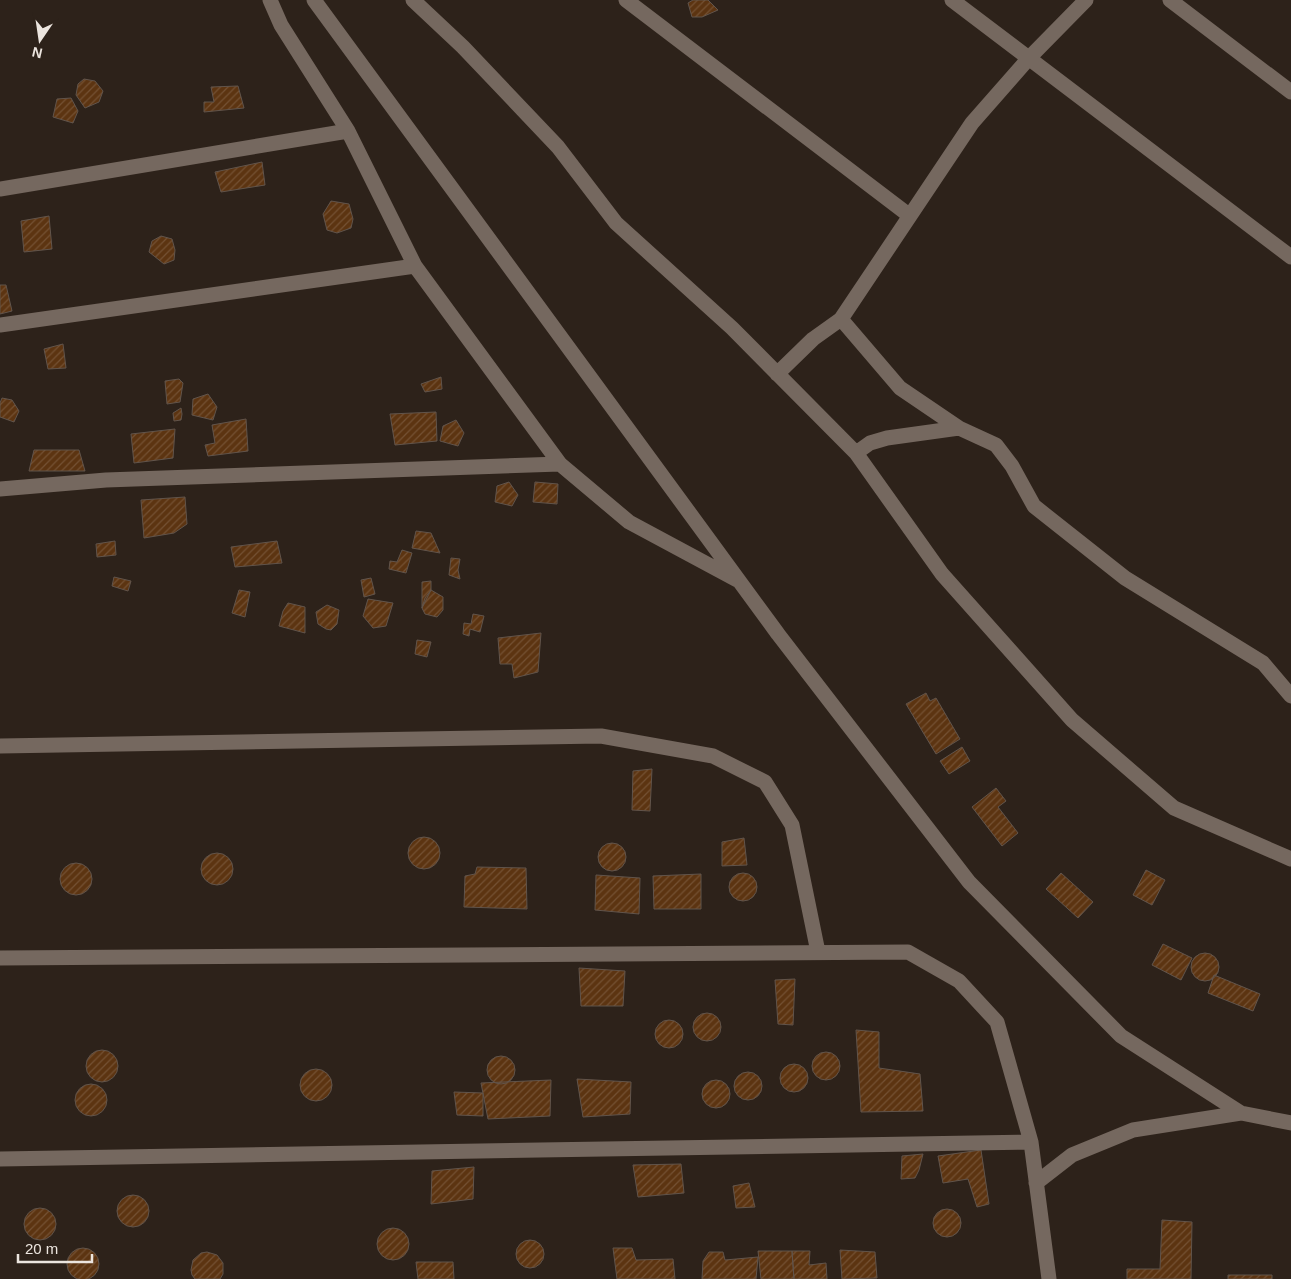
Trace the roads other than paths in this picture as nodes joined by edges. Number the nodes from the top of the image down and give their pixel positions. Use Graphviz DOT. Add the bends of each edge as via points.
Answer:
graph roads {
  1 [pos="270,0"];
  2 [pos="314,0"];
  3 [pos="413,0"];
  4 [pos="626,0"];
  5 [pos="952,0"];
  6 [pos="1086,0"];
  7 [pos="1170,0"];
  8 [pos="1029,58"];
  9 [pos="1291,92"];
  10 [pos="348,131"];
  11 [pos="0,189"];
  12 [pos="910,216"];
  13 [pos="1291,257"];
  14 [pos="415,266"];
  15 [pos="841,318"];
  16 [pos="0,325"];
  17 [pos="777,374"];
  18 [pos="959,428"];
  19 [pos="856,453"];
  20 [pos="560,464"];
  21 [pos="0,489"];
  22 [pos="740,582"];
  23 [pos="1291,696"];
  24 [pos="0,746"];
  25 [pos="1291,859"];
  26 [pos="818,952"];
  27 [pos="0,958"];
  28 [pos="1241,1113"];
  29 [pos="1291,1123"];
  30 [pos="1031,1142"];
  31 [pos="0,1159"];
  32 [pos="1036,1183"];
  33 [pos="1049,1279"];
  1 -- 10 [label="street" via="281,25"];
  2 -- 22 [label="street"];
  3 -- 17 [label="street" via="463,47 558,147 616,223 732,328"];
  4 -- 12 [label="street"];
  5 -- 8 [label="street"];
  6 -- 8 [label="street"];
  7 -- 9 [label="street"];
  8 -- 12 [label="street" via="972,123"];
  8 -- 13 [label="street"];
  10 -- 11 [label="street"];
  10 -- 14 [label="street"];
  12 -- 15 [label="street"];
  14 -- 16 [label="street"];
  14 -- 20 [label="street"];
  15 -- 17 [label="street" via="813,339"];
  15 -- 18 [label="street" via="900,388"];
  17 -- 19 [label="street"];
  18 -- 19 [label="street" via="888,438 870,443"];
  18 -- 23 [label="street" via="996,445 1034,506 1125,578 1263,663"];
  19 -- 25 [label="street" via="942,574 1072,720 1174,808"];
  20 -- 21 [label="street" via="106,480"];
  20 -- 22 [label="street" via="629,522"];
  22 -- 28 [label="street" via="969,882 1121,1036"];
  24 -- 26 [label="street" via="601,736 713,756 765,782 792,825"];
  26 -- 27 [label="street"];
  26 -- 30 [label="street" via="908,952 960,981 997,1022"];
  28 -- 29 [label="street"];
  28 -- 32 [label="street" via="1132,1130 1072,1155"];
  30 -- 31 [label="street"];
  30 -- 32 [label="street"];
  32 -- 33 [label="street"];
}
